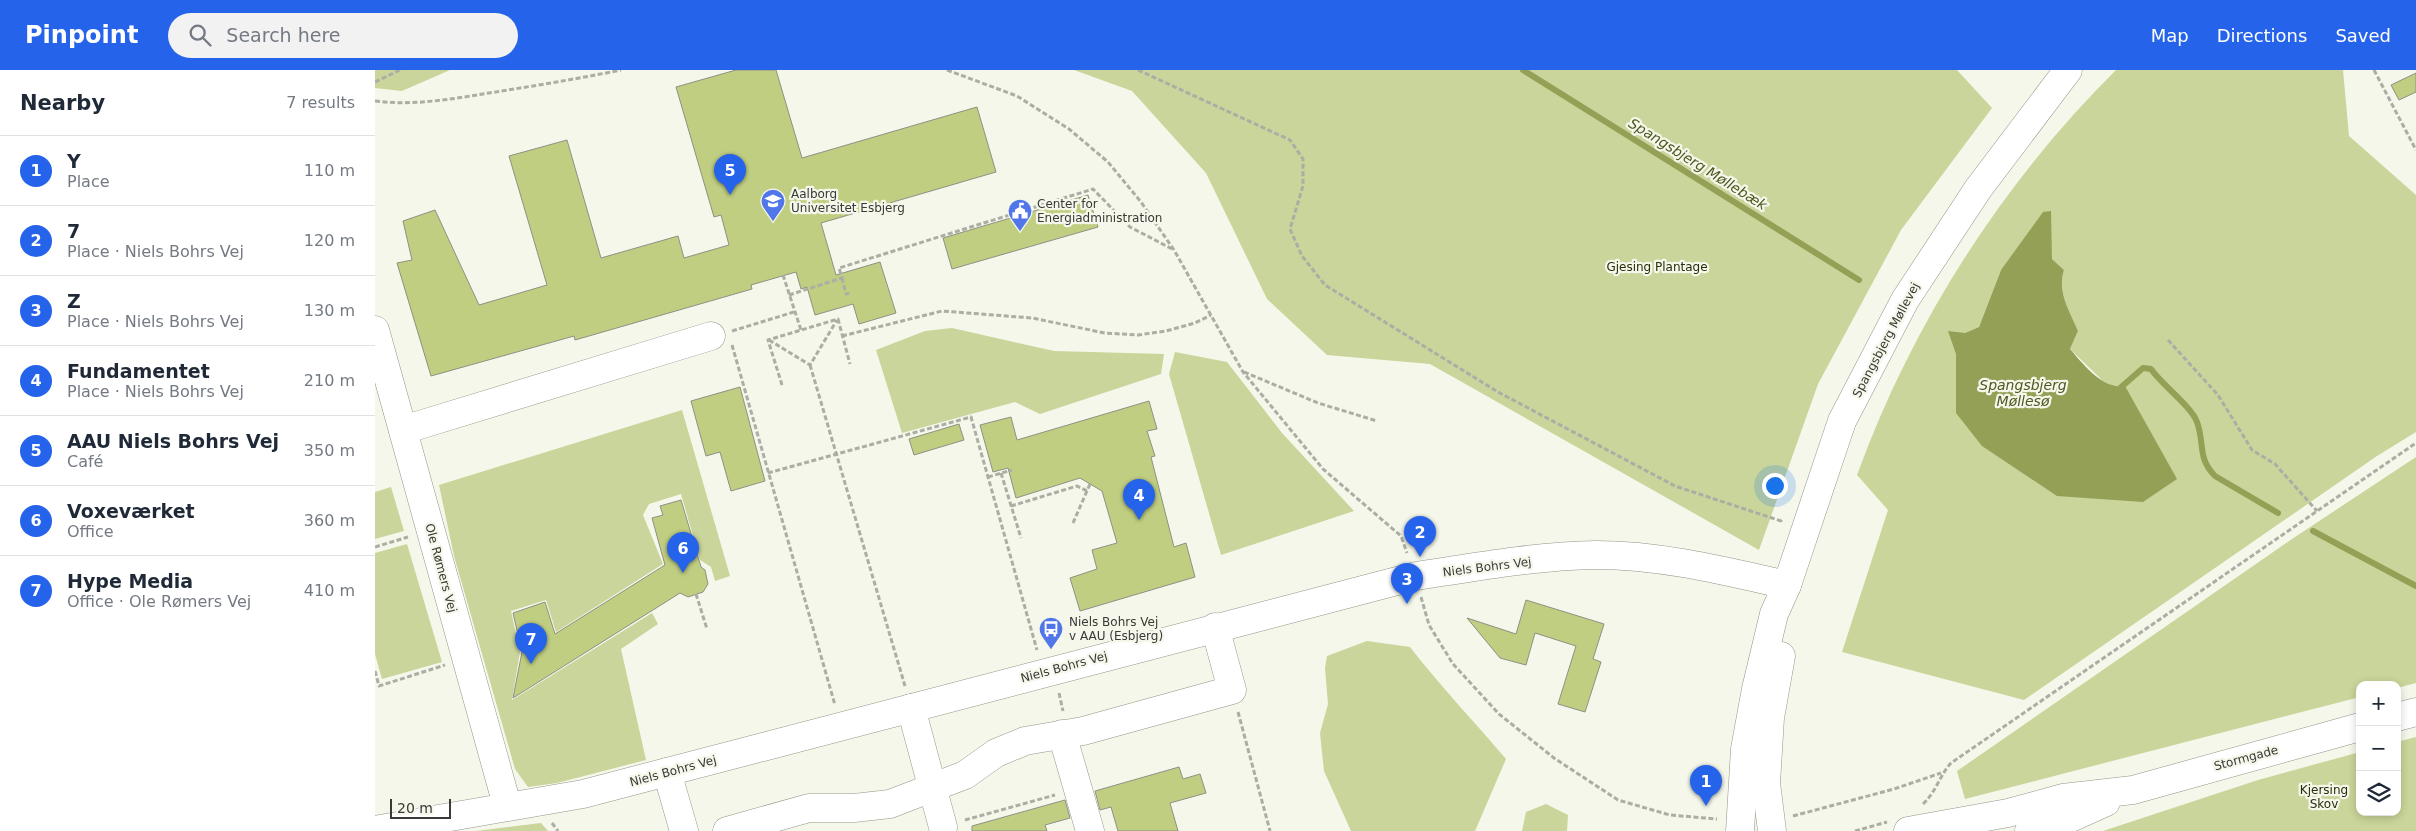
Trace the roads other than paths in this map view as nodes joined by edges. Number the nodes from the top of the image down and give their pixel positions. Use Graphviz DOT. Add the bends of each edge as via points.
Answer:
graph roads {
  1 [pos="2068,70"];
  2 [pos="375,330"];
  3 [pos="720,334"];
  4 [pos="403,430"];
  5 [pos="1787,585"];
  6 [pos="1215,627"];
  7 [pos="911,708"];
  8 [pos="2416,712"];
  9 [pos="2401,716"];
  10 [pos="2356,728"];
  11 [pos="1065,734"];
  12 [pos="667,772"];
  13 [pos="933,789"];
  14 [pos="507,805"];
  15 [pos="2025,820"];
  16 [pos="1740,826"];
  17 [pos="1771,826"];
  18 [pos="943,827"];
  19 [pos="375,830"];
  20 [pos="684,831"];
  21 [pos="727,831"];
  22 [pos="1090,831"];
  23 [pos="1908,831"];
  24 [pos="1977,831"];
  1 -- 5 [label="street, Spangsbjerg Møllevej" via="1979,189 1905,300 1842,421"];
  2 -- 4 [label="street, Ole Rømers Vej"];
  3 -- 4 [label="street"];
  4 -- 14 [label="street, Ole Rømers Vej"];
  5 -- 6 [label="street, Niels Bohrs Vej" via="1689,563 1597,555 1497,564 1416,576"];
  5 -- 16 [label="street, Spangsbjerg Møllevej" via="1774,614 1755,689 1745,749"];
  5 -- 17 [label="street, Spangsbjerg Møllevej" via="1788,615 1770,718 1766,783"];
  6 -- 7 [label="street, Niels Bohrs Vej"];
  6 -- 11 [label="street" via="1232,690"];
  7 -- 12 [label="street, Niels Bohrs Vej"];
  7 -- 13 [label="street"];
  8 -- 9 [label="street"];
  10 -- 15 [label="street, Stormgade" via="2133,790 2063,798"];
  11 -- 13 [label="street" via="1025,740 996,753 965,776"];
  11 -- 22 [label="street"];
  12 -- 14 [label="street, Niels Bohrs Vej" via="573,796"];
  12 -- 20 [label="street"];
  13 -- 18 [label="street"];
  13 -- 21 [label="street" via="890,804 809,808"];
  14 -- 19 [label="street, Niels Bohrs Vej"];
  15 -- 23 [label="street, Stormgade"];
  15 -- 24 [label="street"];
}
